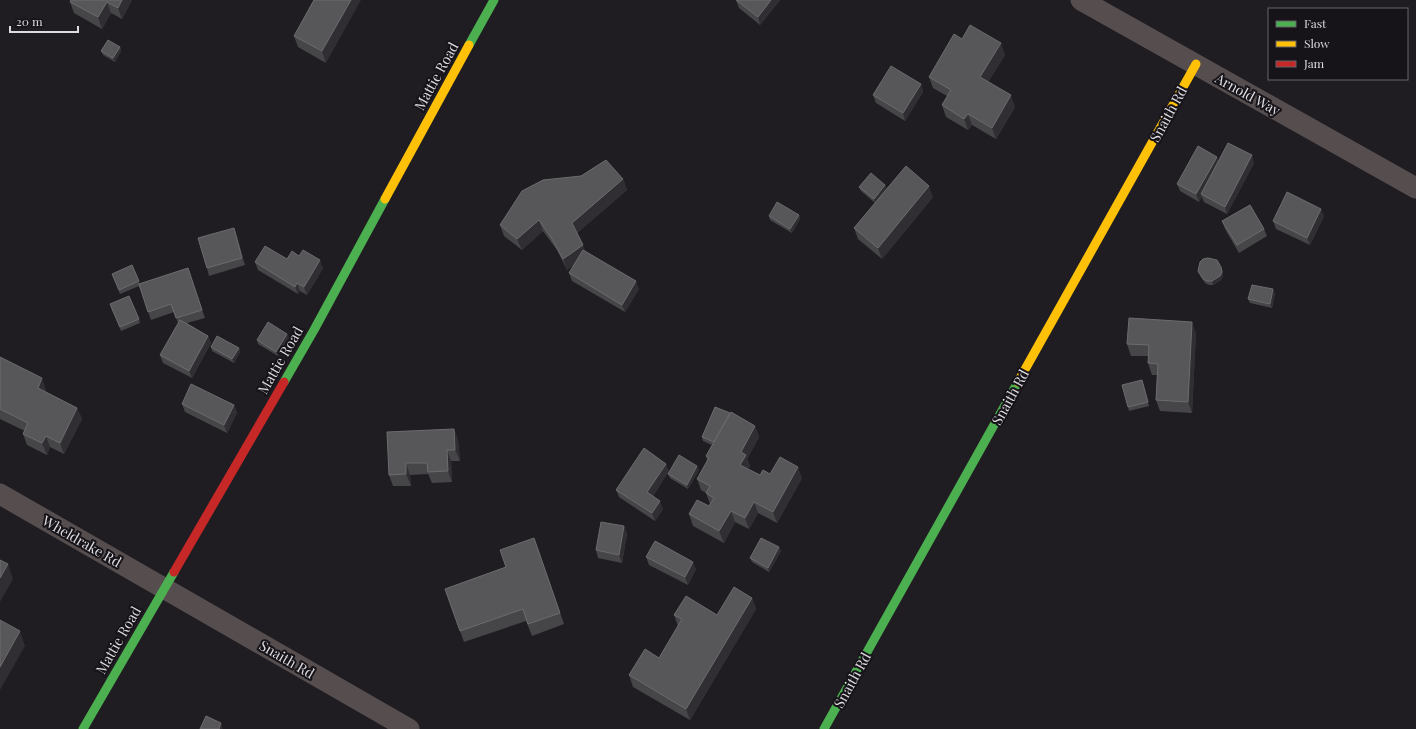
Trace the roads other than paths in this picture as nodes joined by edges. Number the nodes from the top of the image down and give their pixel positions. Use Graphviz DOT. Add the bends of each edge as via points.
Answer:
graph roads {
  1 [pos="494,0"];
  2 [pos="1081,0"];
  3 [pos="1196,64"];
  4 [pos="1416,188"];
  5 [pos="0,494"];
  6 [pos="164,589"];
  7 [pos="83,729"];
  8 [pos="409,729"];
  9 [pos="824,729"];
  1 -- 6 [label="street, Mattie Road" via="314,330"];
  2 -- 3 [label="street, Arnold Way"];
  3 -- 4 [label="street, Arnold Way"];
  3 -- 9 [label="street, Snaith Rd"];
  5 -- 6 [label="street, Wheldrake Rd"];
  6 -- 7 [label="street, Mattie Road"];
  6 -- 8 [label="street, Snaith Rd"];
}
